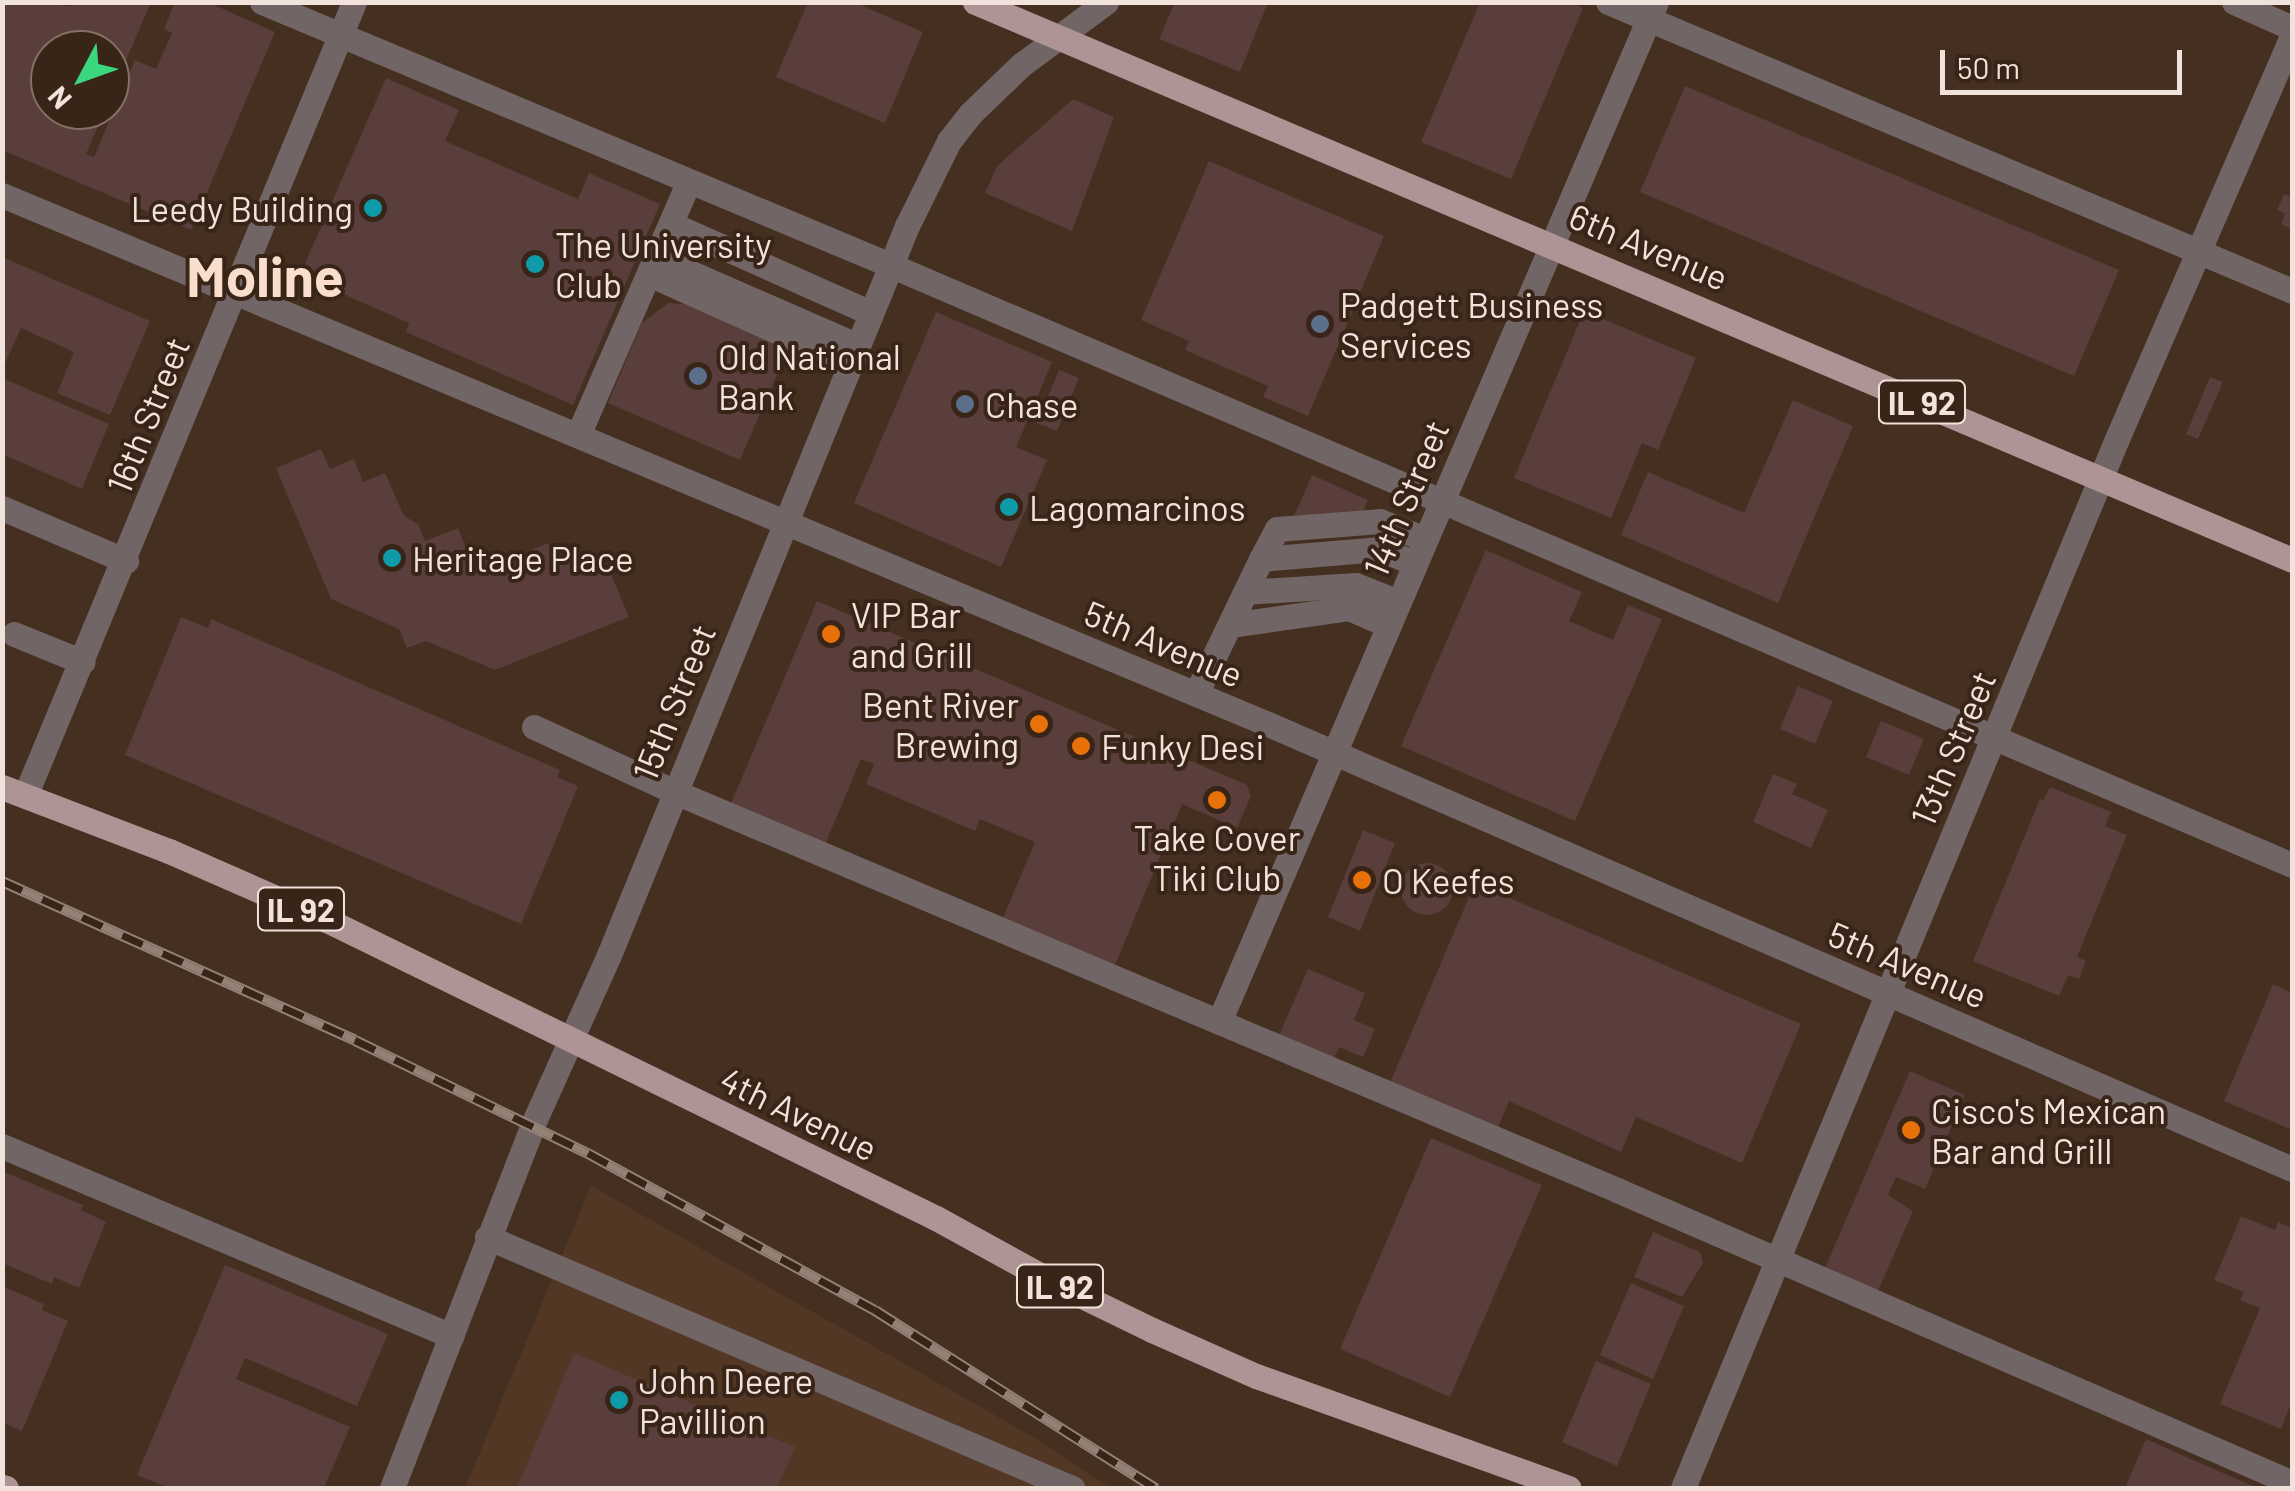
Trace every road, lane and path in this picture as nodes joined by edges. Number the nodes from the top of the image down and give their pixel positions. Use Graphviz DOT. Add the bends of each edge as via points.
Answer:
graph roads {
  1 [pos="262,2"];
  2 [pos="354,2"];
  3 [pos="975,2"];
  4 [pos="1106,2"];
  5 [pos="1608,2"];
  6 [pos="2234,2"];
  7 [pos="1652,11"];
  8 [pos="2292,28"];
  9 [pos="341,35"];
  10 [pos="2292,36"];
  11 [pos="1058,38"];
  12 [pos="689,181"];
  13 [pos="2,195"];
  14 [pos="1553,244"];
  15 [pos="660,250"];
  16 [pos="2201,250"];
  17 [pos="890,265"];
  18 [pos="235,290"];
  19 [pos="2292,291"];
  20 [pos="861,338"];
  21 [pos="578,435"];
  22 [pos="2102,477"];
  23 [pos="1442,501"];
  24 [pos="2,508"];
  25 [pos="784,521"];
  26 [pos="1420,551"];
  27 [pos="2292,560"];
  28 [pos="126,561"];
  29 [pos="1245,592"];
  30 [pos="1393,614"];
  31 [pos="1230,624"];
  32 [pos="14,634"];
  33 [pos="83,662"];
  34 [pos="1196,694"];
  35 [pos="534,727"];
  36 [pos="1994,739"];
  37 [pos="1334,753"];
  38 [pos="14,792"];
  39 [pos="675,792"];
  40 [pos="2292,864"];
  41 [pos="1888,994"];
  42 [pos="1219,1022"];
  43 [pos="569,1040"];
  44 [pos="2,1146"];
  45 [pos="2292,1169"];
  46 [pos="488,1237"];
  47 [pos="1778,1260"];
  48 [pos="451,1336"];
  49 [pos="2292,1483"];
  50 [pos="392,1488"];
  51 [pos="1072,1488"];
  52 [pos="1569,1488"];
  53 [pos="1683,1488"];
  1 -- 9 [label="street"];
  2 -- 9 [label="street, 16th Street"];
  3 -- 11 [label="main road, 6th Avenue / IL 92"];
  4 -- 11 [label="street, 15th Street"];
  5 -- 7 [label="street"];
  6 -- 8 [label="street"];
  7 -- 14 [label="street, 14th Street"];
  7 -- 16 [label="street"];
  9 -- 12 [label="street"];
  9 -- 18 [label="street, 16th Street"];
  10 -- 16 [label="street, 13th Street"];
  11 -- 14 [label="main road, 6th Avenue / IL 92"];
  11 -- 17 [label="street, 15th Street" via="1022,65 949,141"];
  12 -- 15 [label="street"];
  12 -- 17 [label="street"];
  13 -- 18 [label="street, 5th Avenue"];
  14 -- 22 [label="main road, 6th Avenue / IL 92"];
  14 -- 23 [label="street, 14th Street"];
  15 -- 20 [label="street"];
  15 -- 20 [label="street"];
  15 -- 21 [label="street"];
  16 -- 19 [label="street"];
  16 -- 22 [label="street, 13th Street"];
  17 -- 20 [label="street, 15th Street"];
  17 -- 23 [label="street"];
  18 -- 21 [label="street, 5th Avenue"];
  18 -- 28 [label="street, 16th Street"];
  20 -- 25 [label="street, 15th Street"];
  21 -- 25 [label="street, 5th Avenue"];
  22 -- 27 [label="main road, 6th Avenue / IL 92"];
  22 -- 36 [label="street, 13th Street"];
  23 -- 26 [label="street, 14th Street"];
  23 -- 36 [label="street"];
  24 -- 28 [label="street"];
  25 -- 34 [label="street, 5th Avenue"];
  25 -- 39 [label="street, 15th Street"];
  26 -- 29 [label="street" via="1261,560"];
  26 -- 30 [label="street, 14th Street"];
  28 -- 33 [label="street, 16th Street"];
  29 -- 30 [label="street" via="1356,584"];
  29 -- 31 [label="street"];
  30 -- 31 [label="street" via="1349,608"];
  30 -- 37 [label="street, 14th Street"];
  31 -- 34 [label="street"];
  32 -- 33 [label="street"];
  33 -- 38 [label="street, 16th Street"];
  34 -- 37 [label="street, 5th Avenue"];
  35 -- 39 [label="street"];
  36 -- 40 [label="street"];
  36 -- 41 [label="street, 13th Street"];
  37 -- 41 [label="street, 5th Avenue"];
  37 -- 42 [label="street, 14th Street"];
  38 -- 43 [label="main road, 4th Avenue / IL 92" via="335,924"];
  39 -- 42 [label="street"];
  39 -- 43 [label="street, 15th Street"];
  41 -- 45 [label="street, 5th Avenue"];
  41 -- 47 [label="street, 13th Street"];
  42 -- 47 [label="street"];
  43 -- 46 [label="street, 15th Street"];
  43 -- 52 [label="main road, 4th Avenue / IL 92" via="1169,1338 1256,1376"];
  44 -- 48 [label="street"];
  46 -- 48 [label="street, 15th Street"];
  46 -- 51 [label="street"];
  47 -- 49 [label="street"];
  47 -- 53 [label="street, 13th Street"];
  48 -- 50 [label="street, 15th Street"];
}
